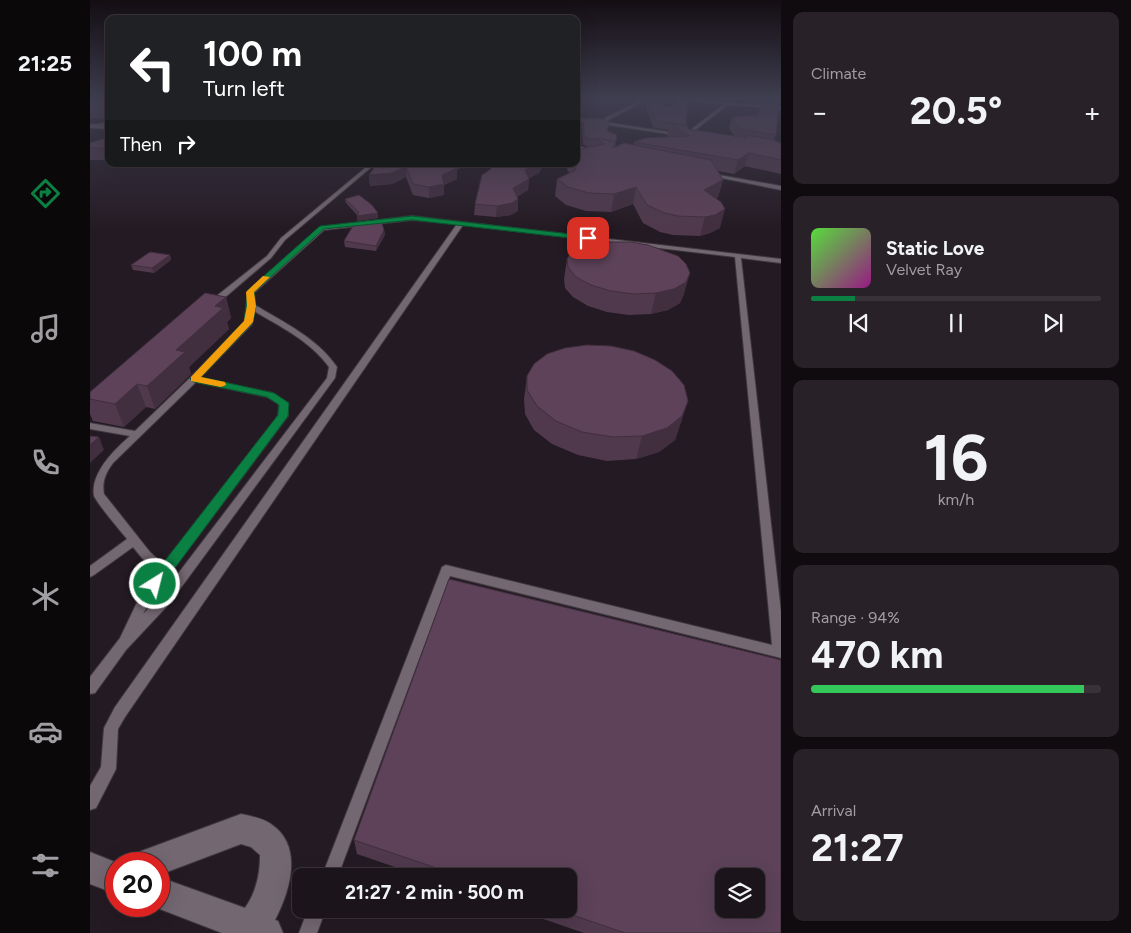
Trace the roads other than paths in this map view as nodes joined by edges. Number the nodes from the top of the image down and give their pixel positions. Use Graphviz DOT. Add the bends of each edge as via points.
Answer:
graph roads {
  1 [pos="580,148"];
  2 [pos="604,153"];
  3 [pos="369,167"];
  4 [pos="697,172"];
  5 [pos="781,188"];
  6 [pos="461,223"];
  7 [pos="738,256"];
  8 [pos="781,261"];
  9 [pos="252,306"];
  10 [pos="206,309"];
  11 [pos="194,379"];
  12 [pos="90,426"];
  13 [pos="137,434"];
  14 [pos="134,540"];
  15 [pos="90,572"];
  16 [pos="164,572"];
  17 [pos="121,646"];
  18 [pos="780,653"];
  19 [pos="90,688"];
  20 [pos="90,802"];
  21 [pos="170,856"];
  22 [pos="333,868"];
  23 [pos="170,897"];
  24 [pos="314,918"];
  25 [pos="259,930"];
  26 [pos="308,933"];
  1 -- 2 [label="lane"];
  3 -- 10 [label="lane"];
  4 -- 5 [label="lane"];
  6 -- 7 [label="lane"];
  6 -- 9 [label="lane" via="412,218 322,228 250,292"];
  6 -- 20 [label="lane" via="120,712 111,728 108,769"];
  7 -- 8 [label="lane"];
  7 -- 18 [label="lane"];
  9 -- 11 [label="lane" via="248,322"];
  9 -- 17 [label="lane" via="328,358 334,367 331,378 166,600"];
  11 -- 13 [label="lane"];
  11 -- 16 [label="lane" via="270,395 284,403 283,416"];
  12 -- 13 [label="lane"];
  13 -- 14 [label="lane" via="102,471 97,487 99,495"];
  14 -- 15 [label="lane"];
  14 -- 16 [label="lane"];
  16 -- 17 [label="lane" via="146,596"];
  17 -- 19 [label="lane"];
  18 -- 22 [label="lane" via="446,570"];
  21 -- 25 [label="street" via="241,829 261,834 273,849 277,870"];
  23 -- 25 [label="street"];
  24 -- 26 [label="lane"];
}
